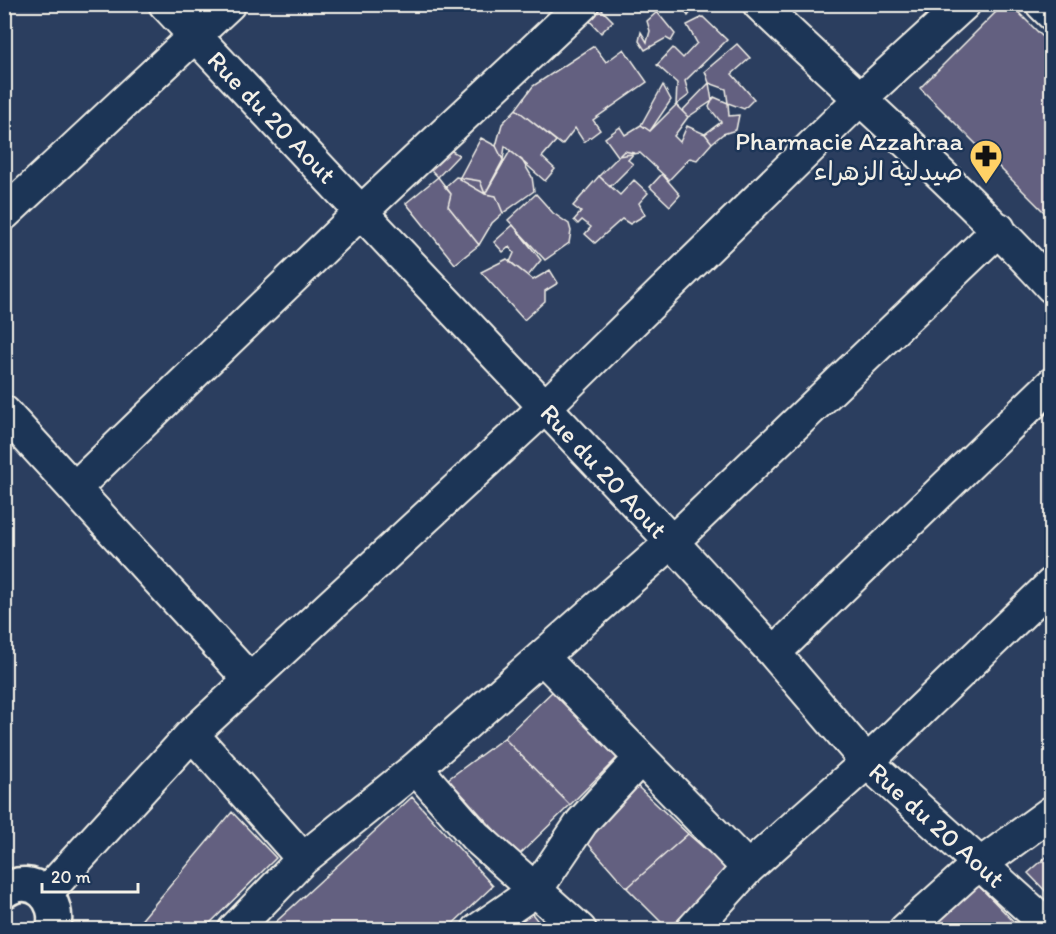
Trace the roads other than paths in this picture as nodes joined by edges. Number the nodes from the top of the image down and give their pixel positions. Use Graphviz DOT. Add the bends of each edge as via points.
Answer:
graph roads {
  1 [pos="165,4"];
  2 [pos="229,4"];
  3 [pos="583,4"];
  4 [pos="759,4"];
  5 [pos="964,4"];
  6 [pos="1042,4"];
  7 [pos="1052,14"];
  8 [pos="195,36"];
  9 [pos="860,99"];
  10 [pos="362,211"];
  11 [pos="4,214"];
  12 [pos="999,229"];
  13 [pos="1052,287"];
  14 [pos="1052,384"];
  15 [pos="544,408"];
  16 [pos="4,412"];
  17 [pos="76,487"];
  18 [pos="672,542"];
  19 [pos="1052,584"];
  20 [pos="774,653"];
  21 [pos="542,657"];
  22 [pos="250,680"];
  23 [pos="192,734"];
  24 [pos="640,759"];
  25 [pos="867,762"];
  26 [pos="416,768"];
  27 [pos="1052,812"];
  28 [pos="303,859"];
  29 [pos="982,866"];
  30 [pos="748,868"];
  31 [pos="536,890"];
  32 [pos="4,891"];
  33 [pos="46,893"];
  34 [pos="1052,929"];
  35 [pos="53,930"];
  36 [pos="234,930"];
  37 [pos="478,930"];
  38 [pos="580,930"];
  39 [pos="692,930"];
  40 [pos="905,930"];
  1 -- 8 [label="street, Rue du 20 Aout"];
  2 -- 8 [label="street"];
  3 -- 10 [label="street"];
  4 -- 9 [label="street"];
  5 -- 9 [label="street"];
  6 -- 7 [label="street"];
  8 -- 10 [label="street, Rue du 20 Aout"];
  8 -- 11 [label="street"];
  9 -- 12 [label="street"];
  9 -- 15 [label="street"];
  10 -- 15 [label="street, Rue du 20 Aout"];
  10 -- 17 [label="street"];
  12 -- 13 [label="street"];
  12 -- 18 [label="street"];
  14 -- 20 [label="street"];
  15 -- 18 [label="street, Rue du 20 Aout"];
  15 -- 22 [label="street"];
  16 -- 17 [label="street"];
  17 -- 22 [label="street"];
  18 -- 20 [label="street, Rue du 20 Aout"];
  18 -- 21 [label="street"];
  19 -- 25 [label="street"];
  20 -- 25 [label="street, Rue du 20 Aout"];
  21 -- 24 [label="street"];
  21 -- 26 [label="street"];
  22 -- 23 [label="street"];
  23 -- 28 [label="street"];
  23 -- 33 [label="street"];
  24 -- 30 [label="street"];
  24 -- 31 [label="street" via="582,822"];
  25 -- 29 [label="street, Rue du 20 Aout"];
  25 -- 30 [label="street"];
  26 -- 28 [label="street"];
  26 -- 31 [label="street" via="475,836"];
  27 -- 29 [label="street"];
  28 -- 36 [label="street"];
  29 -- 34 [label="street, Rue du 20 Aout"];
  29 -- 40 [label="street"];
  30 -- 39 [label="street"];
  31 -- 37 [label="street"];
  31 -- 38 [label="street"];
  32 -- 33 [label="street" via="23,884"];
  33 -- 35 [label="street" via="56,916"];
}
